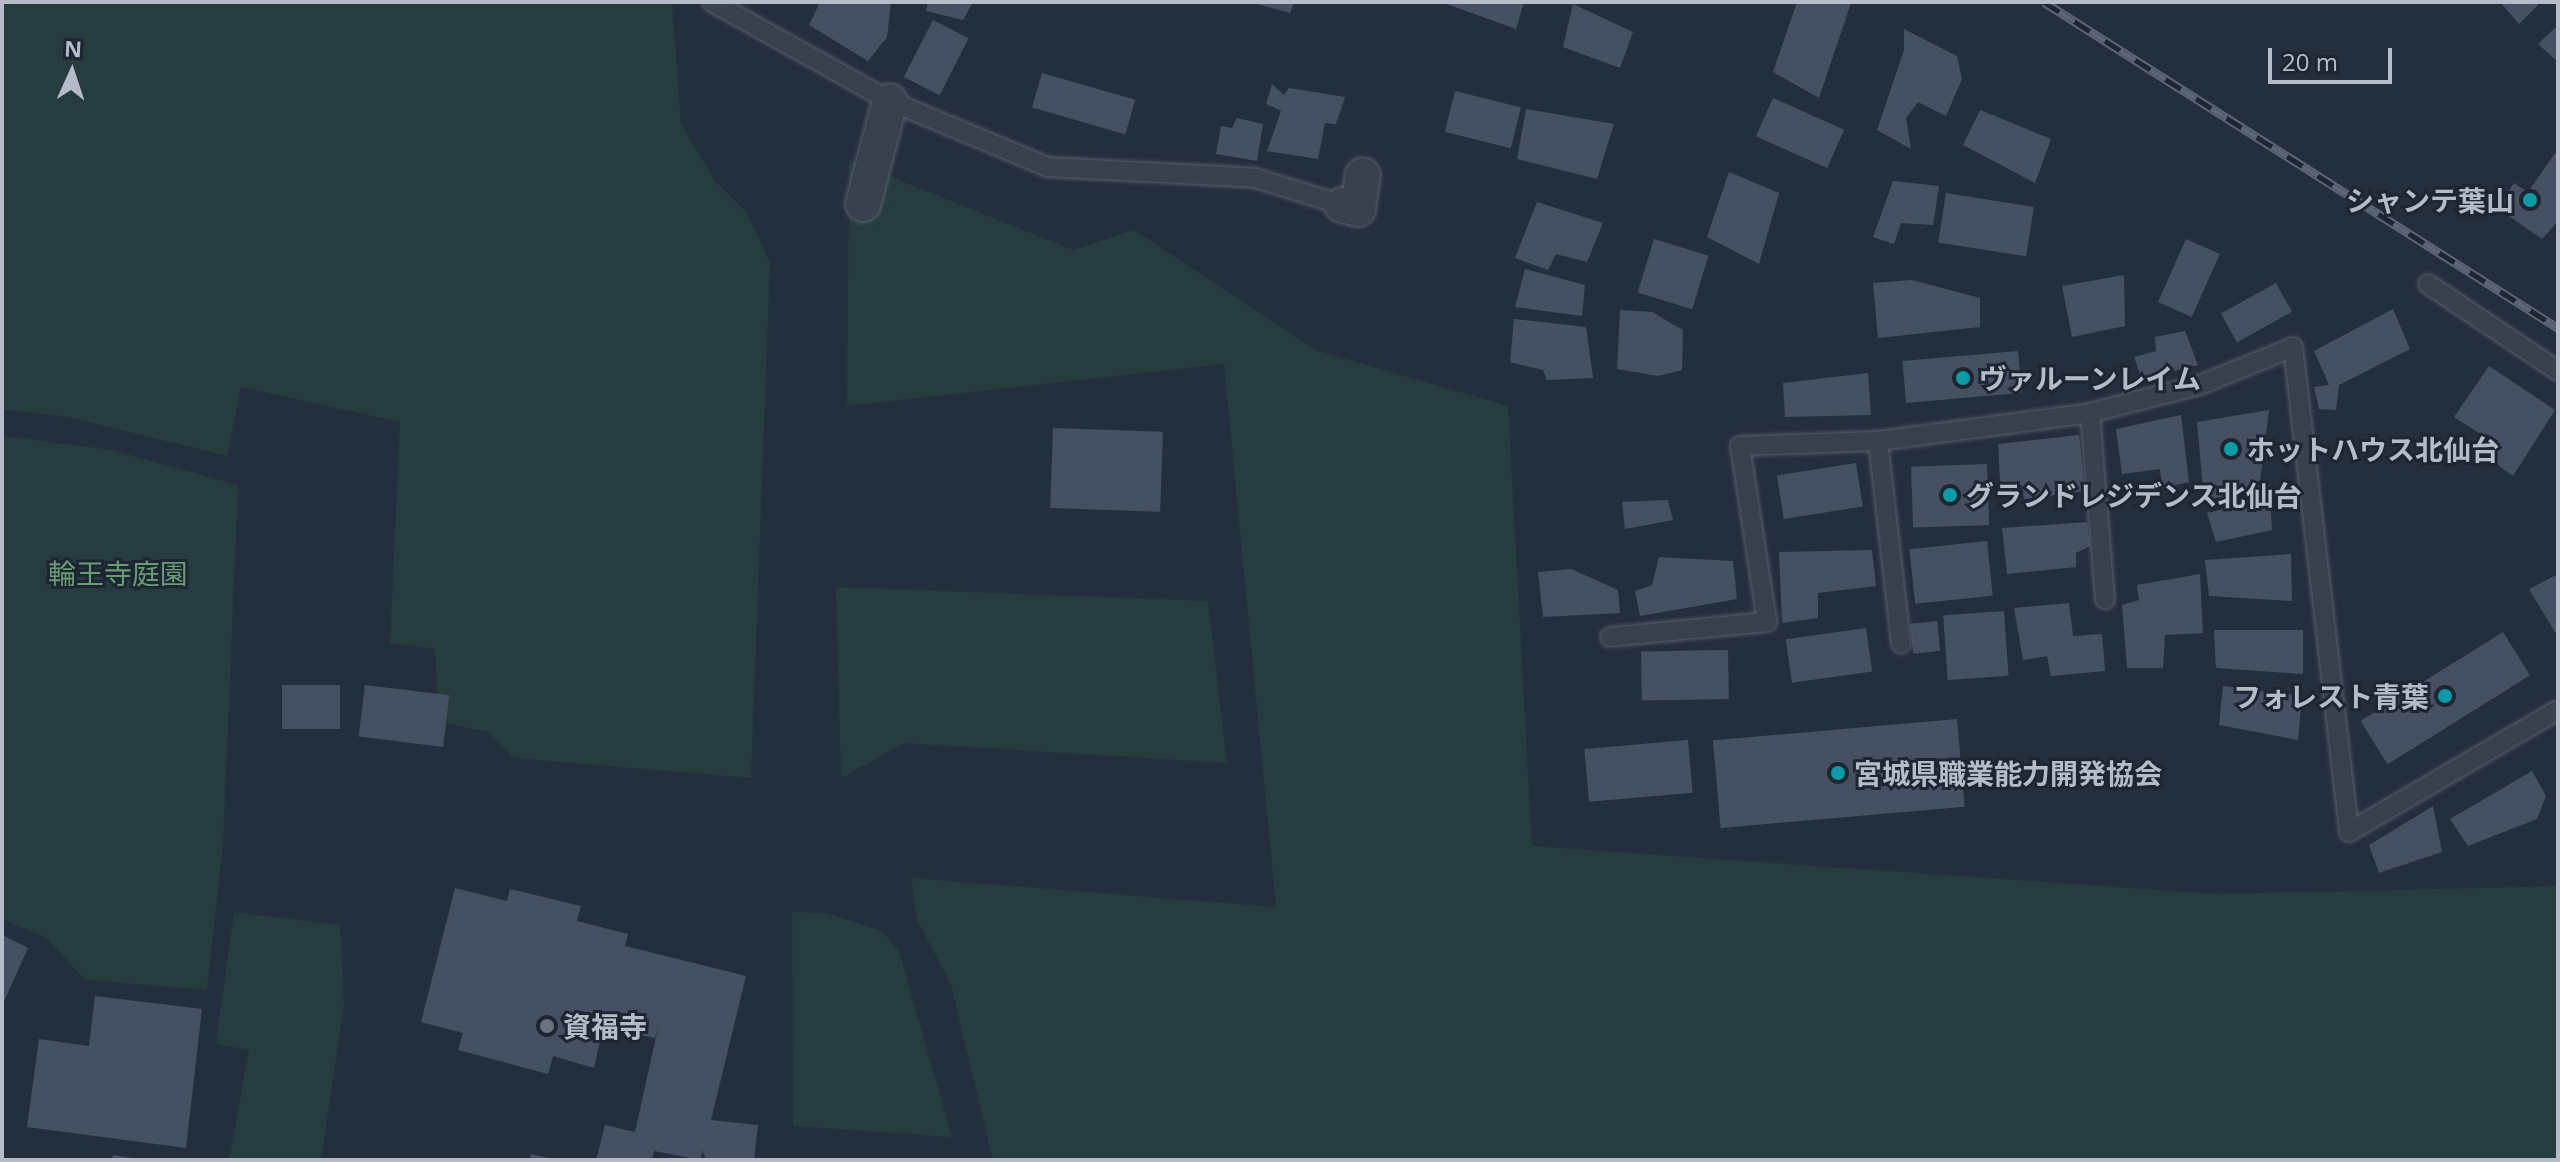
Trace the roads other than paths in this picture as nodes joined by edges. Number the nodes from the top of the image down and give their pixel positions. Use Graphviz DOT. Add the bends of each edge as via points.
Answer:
graph roads {
  1 [pos="712,2"];
  2 [pos="890,101"];
  3 [pos="1363,175"];
  4 [pos="863,204"];
  5 [pos="1342,205"];
  6 [pos="2428,284"];
  7 [pos="2558,371"];
  8 [pos="2090,413"];
  9 [pos="1878,441"];
  10 [pos="2105,599"];
  11 [pos="1610,637"];
  12 [pos="1901,644"];
  13 [pos="2558,710"];
  1 -- 2 [label="lane"];
  2 -- 4 [label="street"];
  2 -- 5 [label="lane" via="1048,167 1255,178"];
  3 -- 5 [label="street" via="1358,209"];
  6 -- 7 [label="lane"];
  8 -- 9 [label="lane"];
  8 -- 10 [label="lane"];
  8 -- 13 [label="lane" via="2200,385 2293,347 2349,832"];
  9 -- 11 [label="lane" via="1740,446 1767,622"];
  9 -- 12 [label="lane"];
}
